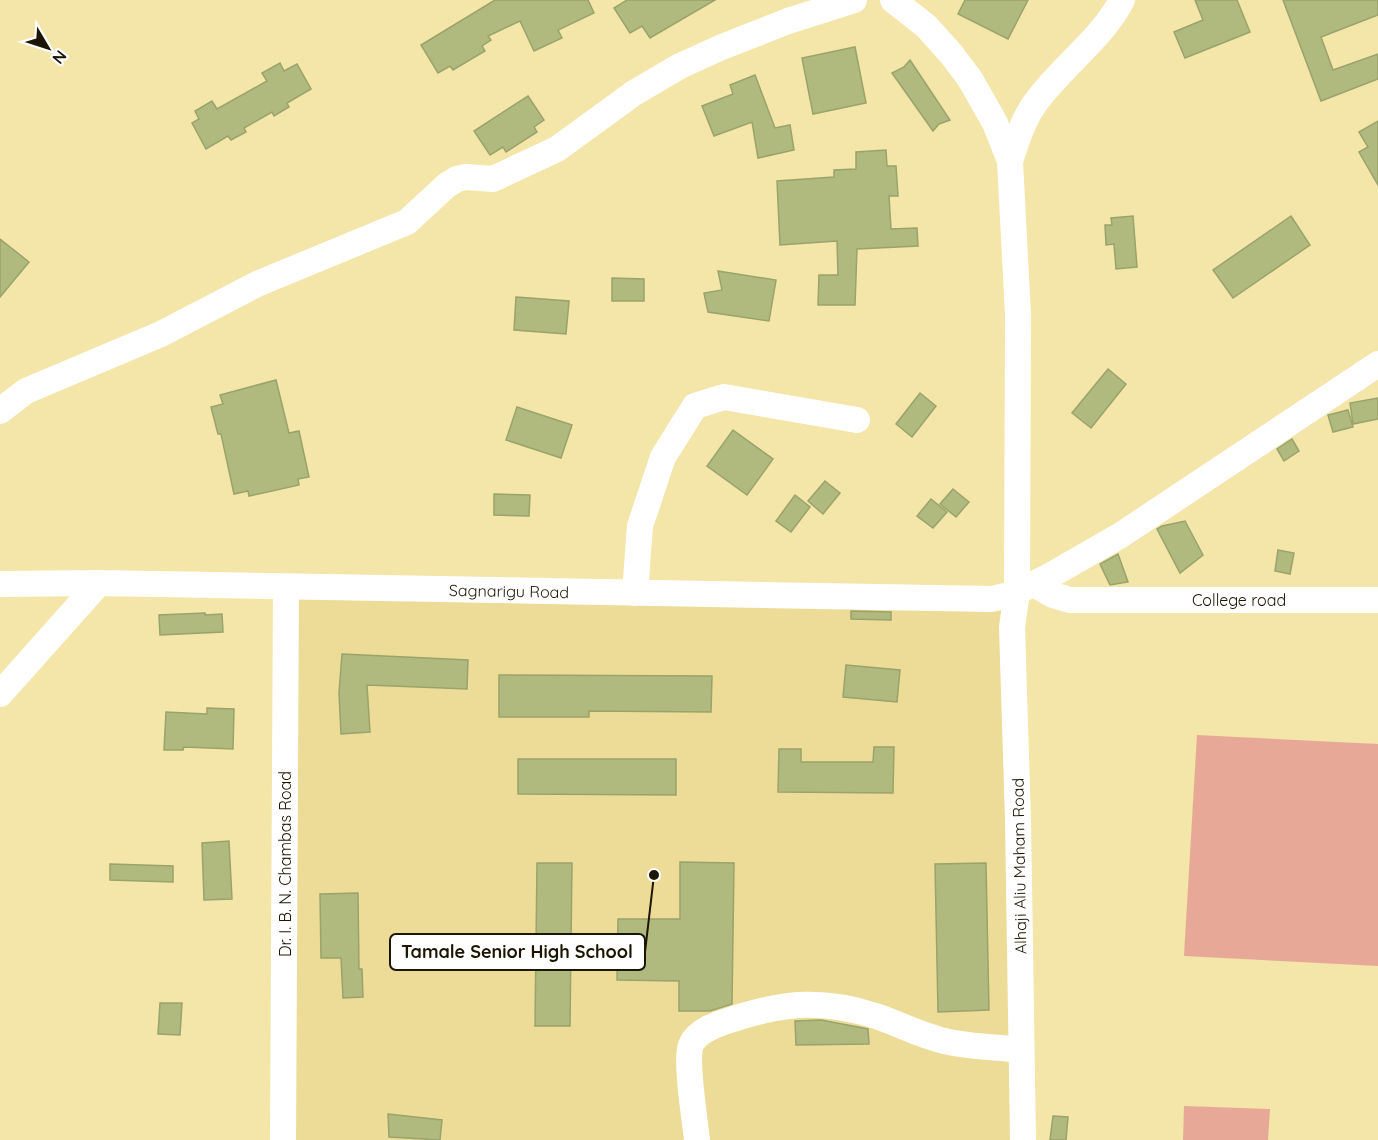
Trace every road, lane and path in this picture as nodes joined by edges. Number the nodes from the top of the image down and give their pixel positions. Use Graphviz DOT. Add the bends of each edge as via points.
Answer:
graph roads {
  1 [pos="855,0"];
  2 [pos="893,0"];
  3 [pos="1122,0"];
  4 [pos="1010,161"];
  5 [pos="1378,363"];
  6 [pos="0,411"];
  7 [pos="857,420"];
  8 [pos="99,583"];
  9 [pos="0,584"];
  10 [pos="286,587"];
  11 [pos="1025,588"];
  12 [pos="635,593"];
  13 [pos="1378,600"];
  14 [pos="0,694"];
  15 [pos="1021,1050"];
  16 [pos="283,1140"];
  17 [pos="697,1140"];
  18 [pos="1023,1140"];
  1 -- 6 [label="street" via="789,21 680,66 634,93 557,149 493,179 457,179 407,222 257,284 161,334 26,391"];
  2 -- 4 [label="street" via="926,26 964,71 995,123"];
  3 -- 4 [label="street" via="1106,27 1035,103"];
  4 -- 11 [label="street, Alhaji Aliu Maham Road"];
  5 -- 11 [label="street, Sagnarigu Road" via="1121,535"];
  7 -- 12 [label="street" via="724,398 695,406 663,457 640,526"];
  8 -- 9 [label="street, Sagnarigu Road"];
  8 -- 10 [label="street, Sagnarigu Road"];
  8 -- 14 [label="street"];
  10 -- 12 [label="street, Sagnarigu Road"];
  10 -- 16 [label="street, Dr. I. B. N. Chambas Road"];
  11 -- 12 [label="street, Sagnarigu Road" via="992,599"];
  11 -- 13 [label="street, College road" via="1070,600"];
  11 -- 15 [label="street, Alhaji Aliu Maham Road" via="1012,627"];
  15 -- 17 [label="street" via="948,1042 837,1005 792,1004 758,1011 713,1027 692,1042"];
  15 -- 18 [label="street, Alhaji Aliu Maham Road"];
}
